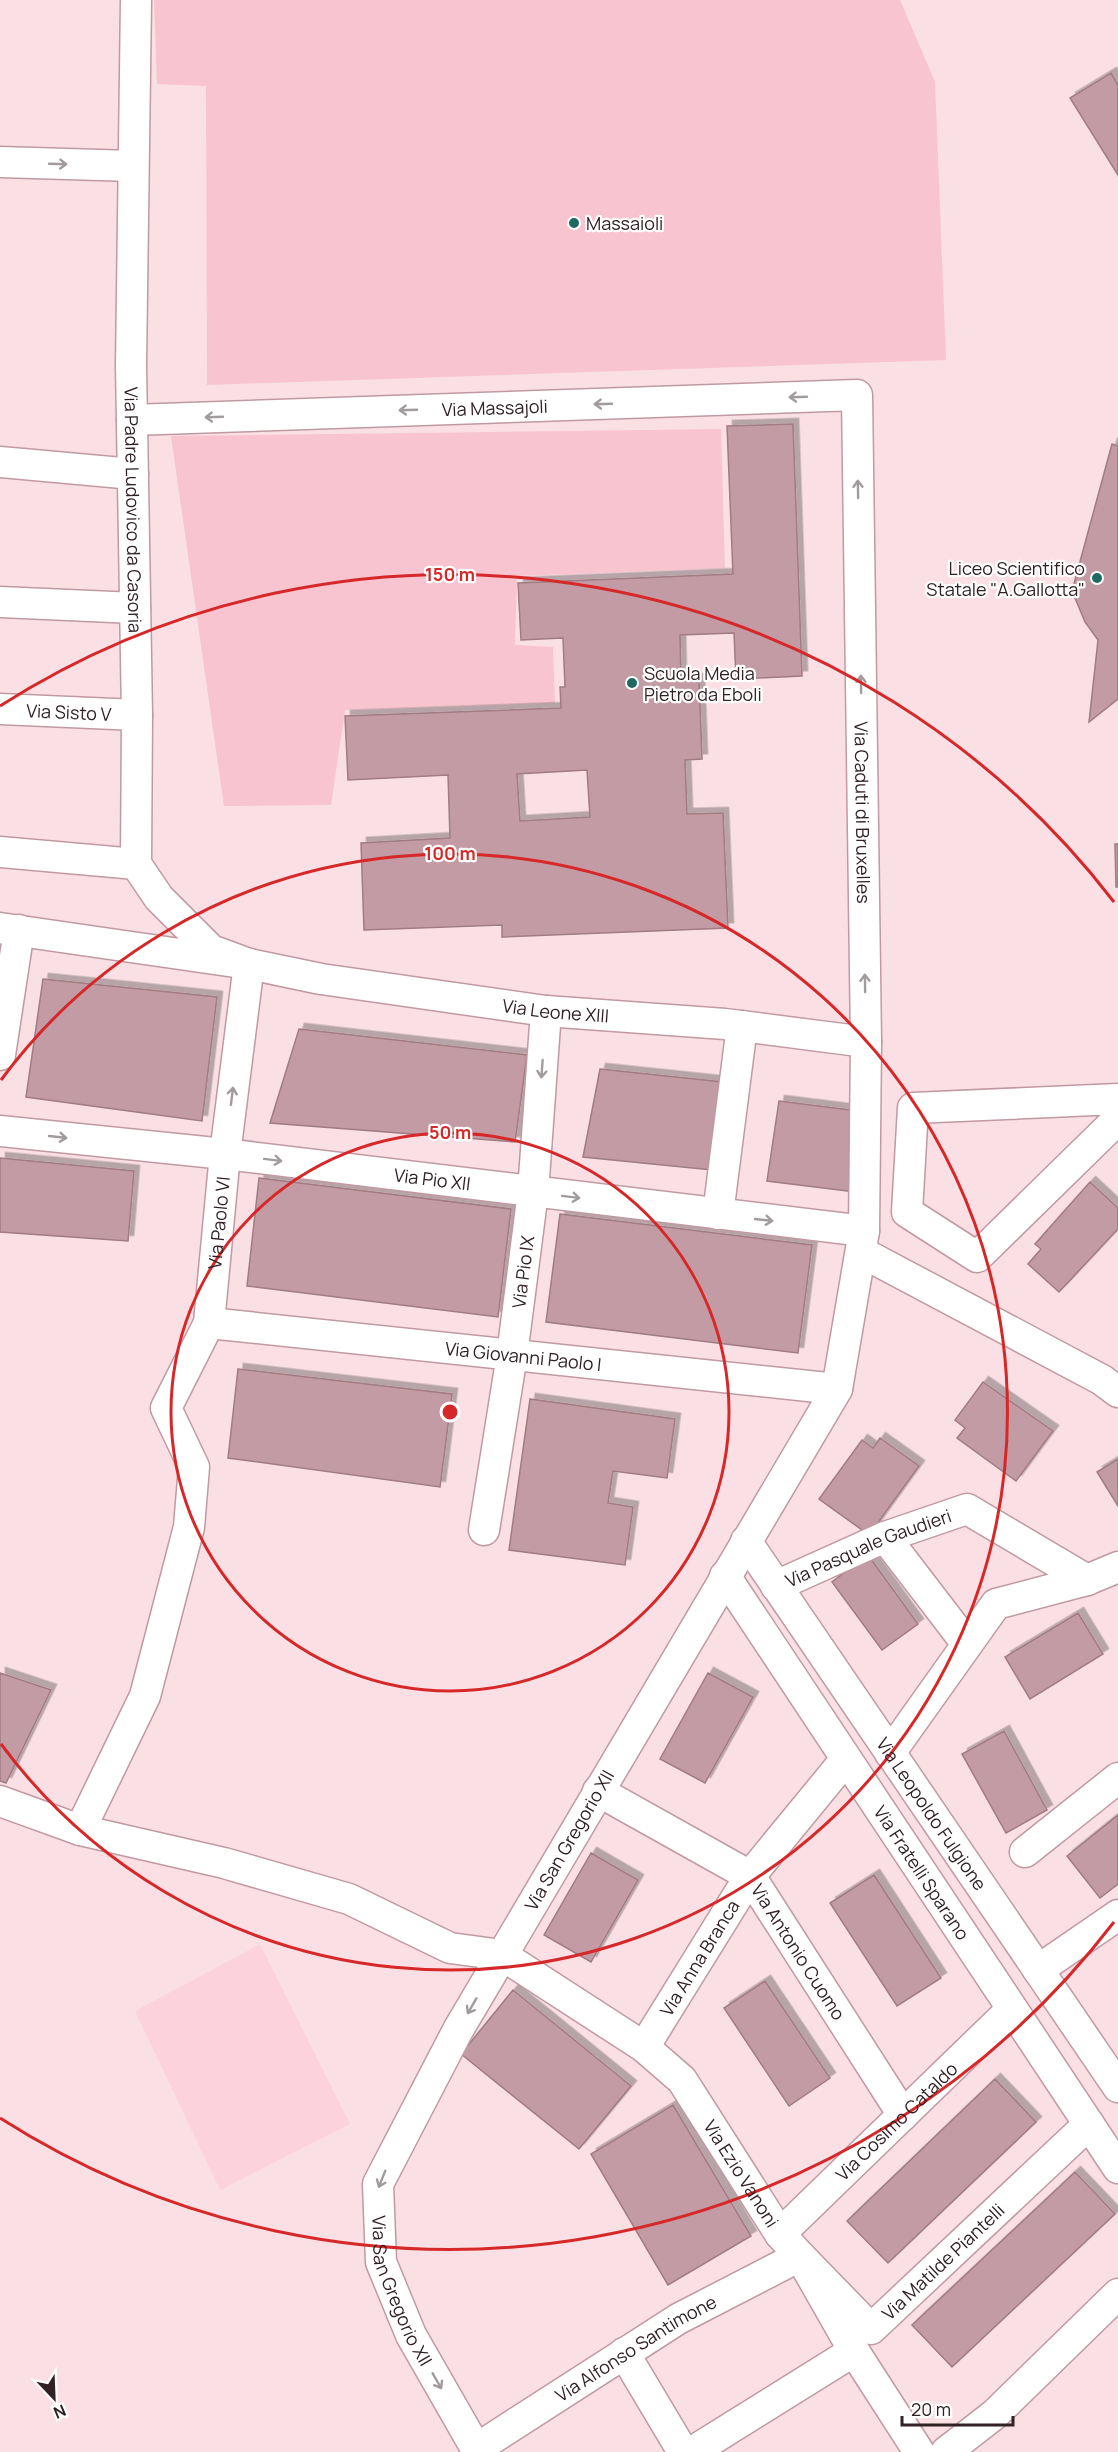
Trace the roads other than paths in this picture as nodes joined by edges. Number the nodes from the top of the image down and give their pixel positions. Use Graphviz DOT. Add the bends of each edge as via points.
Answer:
graph roads {
  1 [pos="135,0"];
  2 [pos="0,162"];
  3 [pos="133,166"];
  4 [pos="857,394"];
  5 [pos="132,420"];
  6 [pos="0,462"];
  7 [pos="133,474"];
  8 [pos="0,602"];
  9 [pos="135,608"];
  10 [pos="0,709"];
  11 [pos="137,715"];
  12 [pos="0,852"];
  13 [pos="136,864"];
  14 [pos="10,929"];
  15 [pos="249,964"];
  16 [pos="546,1011"];
  17 [pos="742,1026"];
  18 [pos="866,1042"];
  19 [pos="0,1055"];
  20 [pos="1118,1098"];
  21 [pos="1118,1119"];
  22 [pos="0,1131"];
  23 [pos="225,1154"];
  24 [pos="533,1192"];
  25 [pos="718,1214"];
  26 [pos="862,1241"];
  27 [pos="209,1323"];
  28 [pos="512,1355"];
  29 [pos="837,1389"];
  30 [pos="1118,1392"];
  31 [pos="484,1530"];
  32 [pos="885,1537"];
  33 [pos="746,1540"];
  34 [pos="1118,1567"];
  35 [pos="725,1576"];
  36 [pos="1087,1580"];
  37 [pos="776,1586"];
  38 [pos="967,1644"];
  39 [pos="890,1753"];
  40 [pos="846,1759"];
  41 [pos="1118,1778"];
  42 [pos="598,1791"];
  43 [pos="0,1801"];
  44 [pos="81,1830"];
  45 [pos="1025,1852"];
  46 [pos="750,1876"];
  47 [pos="1118,1916"];
  48 [pos="501,1955"];
  49 [pos="1038,1970"];
  50 [pos="1012,2008"];
  51 [pos="644,2047"];
  52 [pos="1116,2081"];
  53 [pos="903,2115"];
  54 [pos="1089,2124"];
  55 [pos="1118,2168"];
  56 [pos="780,2234"];
  57 [pos="800,2256"];
  58 [pos="1118,2294"];
  59 [pos="854,2351"];
  60 [pos="624,2354"];
  61 [pos="478,2450"];
  62 [pos="683,2452"];
  63 [pos="692,2452"];
  64 [pos="919,2452"];
  65 [pos="946,2452"];
  1 -- 3 [label="street, Via Padre Ludovico da Casoria"];
  2 -- 3 [label="street, one-way"];
  3 -- 5 [label="street, Via Padre Ludovico da Casoria"];
  4 -- 5 [label="street, Via Massajoli, one-way"];
  18 -- 4 [label="street, Via Caduti di Bruxelles, one-way"];
  5 -- 7 [label="street, Via Padre Ludovico da Casoria"];
  6 -- 7 [label="street"];
  7 -- 9 [label="street, Via Padre Ludovico da Casoria"];
  8 -- 9 [label="street"];
  9 -- 11 [label="street, Via Padre Ludovico da Casoria"];
  10 -- 11 [label="street, Via Sisto V"];
  11 -- 13 [label="street, Via Padre Ludovico da Casoria"];
  12 -- 13 [label="street"];
  13 -- 15 [label="street" via="159,898 211,950"];
  14 -- 15 [label="street"];
  14 -- 19 [label="street"];
  15 -- 16 [label="street, Via Leone XIII" via="321,979"];
  23 -- 15 [label="street, Via Paolo VI, one-way"];
  16 -- 17 [label="street, Via Leone XIII"];
  16 -- 24 [label="street, Via Pio IX, one-way"];
  17 -- 18 [label="street, Via Leone XIII"];
  17 -- 25 [label="street"];
  18 -- 26 [label="street, Via Caduti di Bruxelles"];
  20 -- 21 [label="street" via="913,1108 907,1212 977,1257"];
  22 -- 23 [label="street, Via Pio XII, one-way"];
  23 -- 24 [label="street, Via Pio XII, one-way"];
  23 -- 27 [label="street, Via Paolo VI"];
  24 -- 25 [label="street, Via Pio XII, one-way"];
  24 -- 28 [label="street, Via Pio IX"];
  25 -- 26 [label="street, Via Pio XII, one-way"];
  26 -- 29 [label="street, Via San Gregorio XII"];
  26 -- 30 [label="street"];
  27 -- 28 [label="street, Via Giovanni Paolo I"];
  27 -- 44 [label="street, Via Paolo VI" via="166,1408 194,1467 189,1527 145,1696"];
  28 -- 29 [label="street, Via Giovanni Paolo I"];
  28 -- 31 [label="street, Via Pio IX"];
  29 -- 33 [label="street, Via San Gregorio XII"];
  32 -- 36 [label="street, Via Pasquale Gaudieri" via="966,1509"];
  32 -- 37 [label="street, Via Pasquale Gaudieri"];
  32 -- 38 [label="street"];
  33 -- 35 [label="street, Via San Gregorio XII"];
  33 -- 37 [label="street, Via Leopoldo Fulgione"];
  34 -- 36 [label="street"];
  35 -- 40 [label="street, Via Fratelli Sparano"];
  35 -- 42 [label="street, Via San Gregorio XII"];
  36 -- 38 [label="street" via="996,1604"];
  37 -- 39 [label="street, Via Leopoldo Fulgione"];
  38 -- 39 [label="street"];
  39 -- 49 [label="street, Via Leopoldo Fulgione"];
  40 -- 46 [label="street, Via Anna Branca"];
  40 -- 50 [label="street, Via Fratelli Sparano"];
  41 -- 45 [label="street"];
  42 -- 46 [label="street, Via Antonio Cuomo"];
  42 -- 48 [label="street, Via San Gregorio XII"];
  43 -- 44 [label="street"];
  44 -- 48 [label="street" via="224,1863 349,1899 450,1948"];
  46 -- 51 [label="street, Via Anna Branca"];
  46 -- 53 [label="street, Via Antonio Cuomo"];
  47 -- 49 [label="street"];
  48 -- 51 [label="street, Via Ezio Vanoni"];
  48 -- 61 [label="street, Via San Gregorio XII, one-way" via="378,2184 381,2262 411,2335"];
  49 -- 52 [label="street, Via Leopoldo Fulgione"];
  50 -- 53 [label="street, Via Cosimo Cataldo"];
  50 -- 54 [label="street, Via Fratelli Sparano"];
  51 -- 56 [label="street, Via Ezio Vanoni" via="682,2080"];
  53 -- 56 [label="street, Via Cosimo Cataldo"];
  54 -- 55 [label="street, Via Fratelli Sparano"];
  54 -- 57 [label="street, Via Matilde Piantelli" via="871,2330"];
  56 -- 57 [label="street, Via Ezio Vanoni"];
  57 -- 59 [label="street, Via Ezio Vanoni"];
  57 -- 60 [label="street, Via Alfonso Santimone" via="678,2319"];
  58 -- 65 [label="street" via="995,2414"];
  59 -- 63 [label="street"];
  59 -- 64 [label="street, Via Ezio Vanoni"];
  60 -- 61 [label="street, Via Alfonso Santimone"];
  60 -- 62 [label="street"];
}
